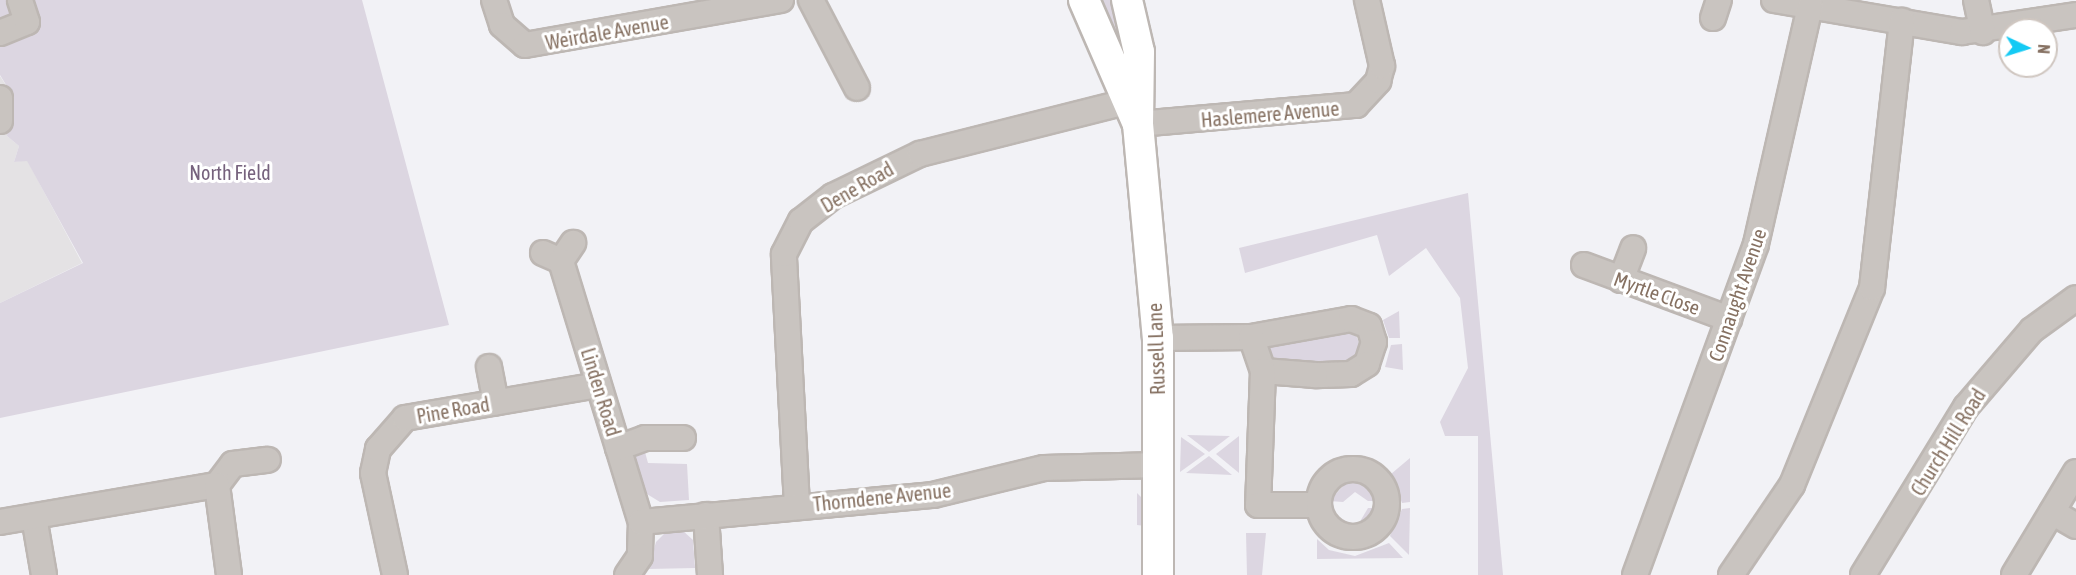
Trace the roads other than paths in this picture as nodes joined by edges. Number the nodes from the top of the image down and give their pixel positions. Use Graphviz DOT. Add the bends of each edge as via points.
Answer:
graph roads {
  1 [pos="20,0"];
  2 [pos="494,0"];
  3 [pos="781,0"];
  4 [pos="811,0"];
  5 [pos="1084,0"];
  6 [pos="1127,0"];
  7 [pos="1367,0"];
  8 [pos="1774,0"];
  9 [pos="1976,0"];
  10 [pos="1810,6"];
  11 [pos="2076,15"];
  12 [pos="1902,21"];
  13 [pos="1983,32"];
  14 [pos="0,33"];
  15 [pos="857,88"];
  16 [pos="0,98"];
  17 [pos="1132,113"];
  18 [pos="0,121"];
  19 [pos="1633,248"];
  20 [pos="559,253"];
  21 [pos="1584,265"];
  22 [pos="1628,286"];
  23 [pos="2076,298"];
  24 [pos="1729,319"];
  25 [pos="1251,337"];
  26 [pos="1158,338"];
  27 [pos="489,367"];
  28 [pos="1263,371"];
  29 [pos="598,385"];
  30 [pos="496,402"];
  31 [pos="683,438"];
  32 [pos="618,448"];
  33 [pos="268,460"];
  34 [pos="1158,465"];
  35 [pos="2076,472"];
  36 [pos="217,485"];
  37 [pos="1318,505"];
  38 [pos="796,506"];
  39 [pos="2052,512"];
  40 [pos="706,515"];
  41 [pos="34,517"];
  42 [pos="0,522"];
  43 [pos="641,522"];
  44 [pos="2076,526"];
  45 [pos="44,575"];
  46 [pos="229,575"];
  47 [pos="394,575"];
  48 [pos="627,575"];
  49 [pos="711,575"];
  50 [pos="1158,575"];
  51 [pos="1635,575"];
  52 [pos="1731,575"];
  53 [pos="1863,575"];
  54 [pos="2014,575"];
  1 -- 14 [label="street" via="27,22"];
  2 -- 3 [label="street, Weirdale Avenue" via="502,25 525,45"];
  4 -- 15 [label="street"];
  5 -- 17 [label="main road, Russell Lane"];
  6 -- 17 [label="main road, Russell Lane" via="1139,52"];
  7 -- 17 [label="street, Haslemere Avenue" via="1383,66 1378,81 1356,105"];
  8 -- 10 [label="street"];
  9 -- 13 [label="street"];
  10 -- 12 [label="street"];
  10 -- 24 [label="street, Connaught Avenue" via="1771,195"];
  11 -- 13 [label="street"];
  12 -- 13 [label="street"];
  12 -- 52 [label="street" via="1872,288 1792,486"];
  16 -- 18 [label="street"];
  17 -- 26 [label="main road, Russell Lane"];
  17 -- 38 [label="street, Dene Road" via="920,154 833,196 801,221 784,254"];
  19 -- 22 [label="street"];
  20 -- 29 [label="street, Linden Road"];
  21 -- 22 [label="street, Myrtle Close"];
  22 -- 24 [label="street, Myrtle Close"];
  23 -- 53 [label="street, Church Hill Road" via="2032,330 1966,407"];
  24 -- 51 [label="street, Connaught Avenue"];
  25 -- 26 [label="street"];
  25 -- 28 [label="street"];
  25 -- 28 [label="street" via="1351,319 1369,326 1374,342 1367,364 1351,375"];
  26 -- 34 [label="main road, Russell Lane"];
  27 -- 30 [label="street"];
  28 -- 37 [label="street" via="1258,505"];
  29 -- 30 [label="street, Pine Road"];
  29 -- 32 [label="street, Linden Road"];
  30 -- 47 [label="street, Pine Road" via="405,418 378,448 373,473"];
  31 -- 32 [label="street" via="645,438"];
  32 -- 43 [label="street, Linden Road"];
  33 -- 36 [label="street" via="233,464"];
  34 -- 38 [label="street, Thorndene Avenue" via="1044,468 933,495"];
  34 -- 50 [label="main road, Russell Lane"];
  35 -- 39 [label="street"];
  36 -- 41 [label="street"];
  36 -- 46 [label="street"];
  38 -- 40 [label="street, Thorndene Avenue"];
  39 -- 44 [label="street"];
  39 -- 54 [label="street"];
  40 -- 43 [label="street, Thorndene Avenue"];
  40 -- 49 [label="street"];
  41 -- 42 [label="street"];
  41 -- 45 [label="street"];
  43 -- 48 [label="street" via="640,556"];
}
